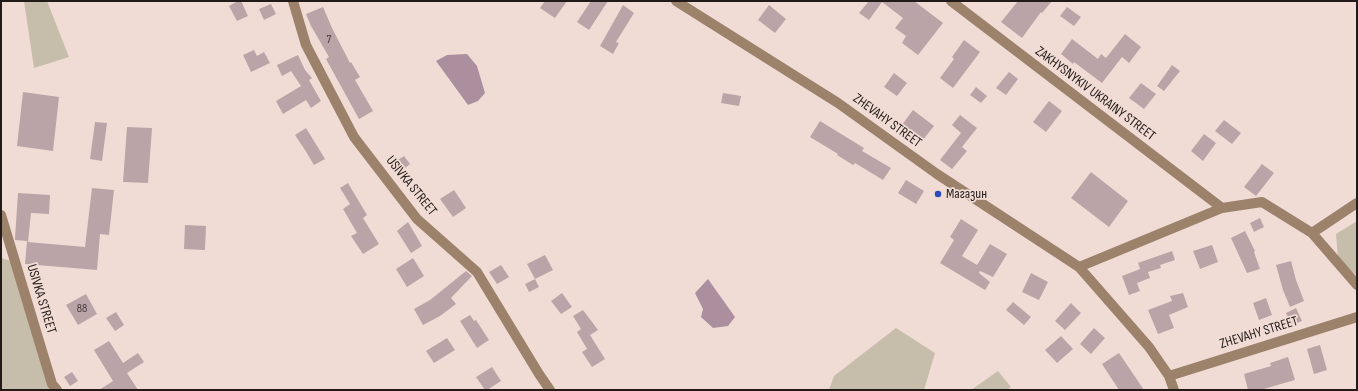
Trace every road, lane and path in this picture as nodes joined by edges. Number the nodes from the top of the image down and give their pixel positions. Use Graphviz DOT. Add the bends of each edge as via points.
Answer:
graph roads {
  1 [pos="293,1"];
  2 [pos="676,1"];
  3 [pos="951,1"];
  4 [pos="1357,203"];
  5 [pos="1222,208"];
  6 [pos="1,216"];
  7 [pos="1312,233"];
  8 [pos="1079,268"];
  9 [pos="1357,285"];
  10 [pos="1357,317"];
  11 [pos="1169,376"];
  12 [pos="57,390"];
  13 [pos="550,390"];
  14 [pos="1174,390"];
  1 -- 13 [label="street, USIVKA STREET" via="306,45 354,137 418,219 476,272"];
  2 -- 8 [label="street, ZHEVAHY STREET" via="838,103 937,174"];
  3 -- 5 [label="street, ZAKHYSNYKIV UKRAINY STREET"];
  4 -- 7 [label="street"];
  5 -- 7 [label="street" via="1262,202"];
  5 -- 8 [label="street"];
  6 -- 12 [label="street, USIVKA STREET" via="52,384"];
  7 -- 9 [label="street"];
  8 -- 11 [label="street, ZHEVAHY STREET" via="1148,347"];
  10 -- 11 [label="street, ZHEVAHY STREET"];
  11 -- 14 [label="street, ZHEVAHY STREET"];
}
